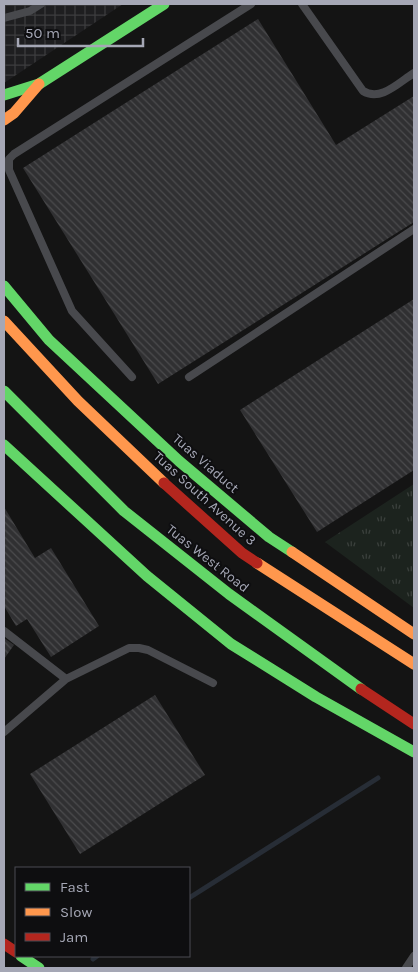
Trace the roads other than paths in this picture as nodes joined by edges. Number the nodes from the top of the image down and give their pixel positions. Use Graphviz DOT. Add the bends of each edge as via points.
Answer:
graph roads {
  1 [pos="42,4"];
  2 [pos="164,4"];
  3 [pos="251,4"];
  4 [pos="302,4"];
  5 [pos="4,18"];
  6 [pos="414,73"];
  7 [pos="39,84"];
  8 [pos="4,95"];
  9 [pos="4,120"];
  10 [pos="414,229"];
  11 [pos="4,286"];
  12 [pos="4,321"];
  13 [pos="189,377"];
  14 [pos="132,378"];
  15 [pos="4,390"];
  16 [pos="4,445"];
  17 [pos="4,631"];
  18 [pos="414,634"];
  19 [pos="414,664"];
  20 [pos="66,679"];
  21 [pos="213,682"];
  22 [pos="414,724"];
  23 [pos="4,732"];
  24 [pos="414,752"];
  25 [pos="4,944"];
  26 [pos="15,951"];
  27 [pos="414,956"];
  28 [pos="22,957"];
  29 [pos="39,968"];
  30 [pos="406,968"];
  1 -- 5 [label="lane"];
  2 -- 7 [label="main road"];
  3 -- 14 [label="lane" via="9,160 9,170 72,311"];
  4 -- 6 [label="lane" via="363,91 381,94"];
  7 -- 8 [label="main road"];
  7 -- 9 [label="main road"];
  10 -- 13 [label="lane"];
  11 -- 18 [label="main road, Tuas Viaduct" via="49,340 179,460 269,537"];
  12 -- 19 [label="main road, Tuas South Avenue 3" via="78,402 242,553"];
  15 -- 22 [label="main road, Tuas West Road" via="124,512 229,594 344,678"];
  16 -- 24 [label="main road" via="147,576 231,644"];
  17 -- 20 [label="lane"];
  20 -- 21 [label="lane" via="129,648 139,648"];
  20 -- 23 [label="lane"];
  25 -- 26 [label="main road"];
  27 -- 30 [label="lane"];
  28 -- 29 [label="main road"];
}
